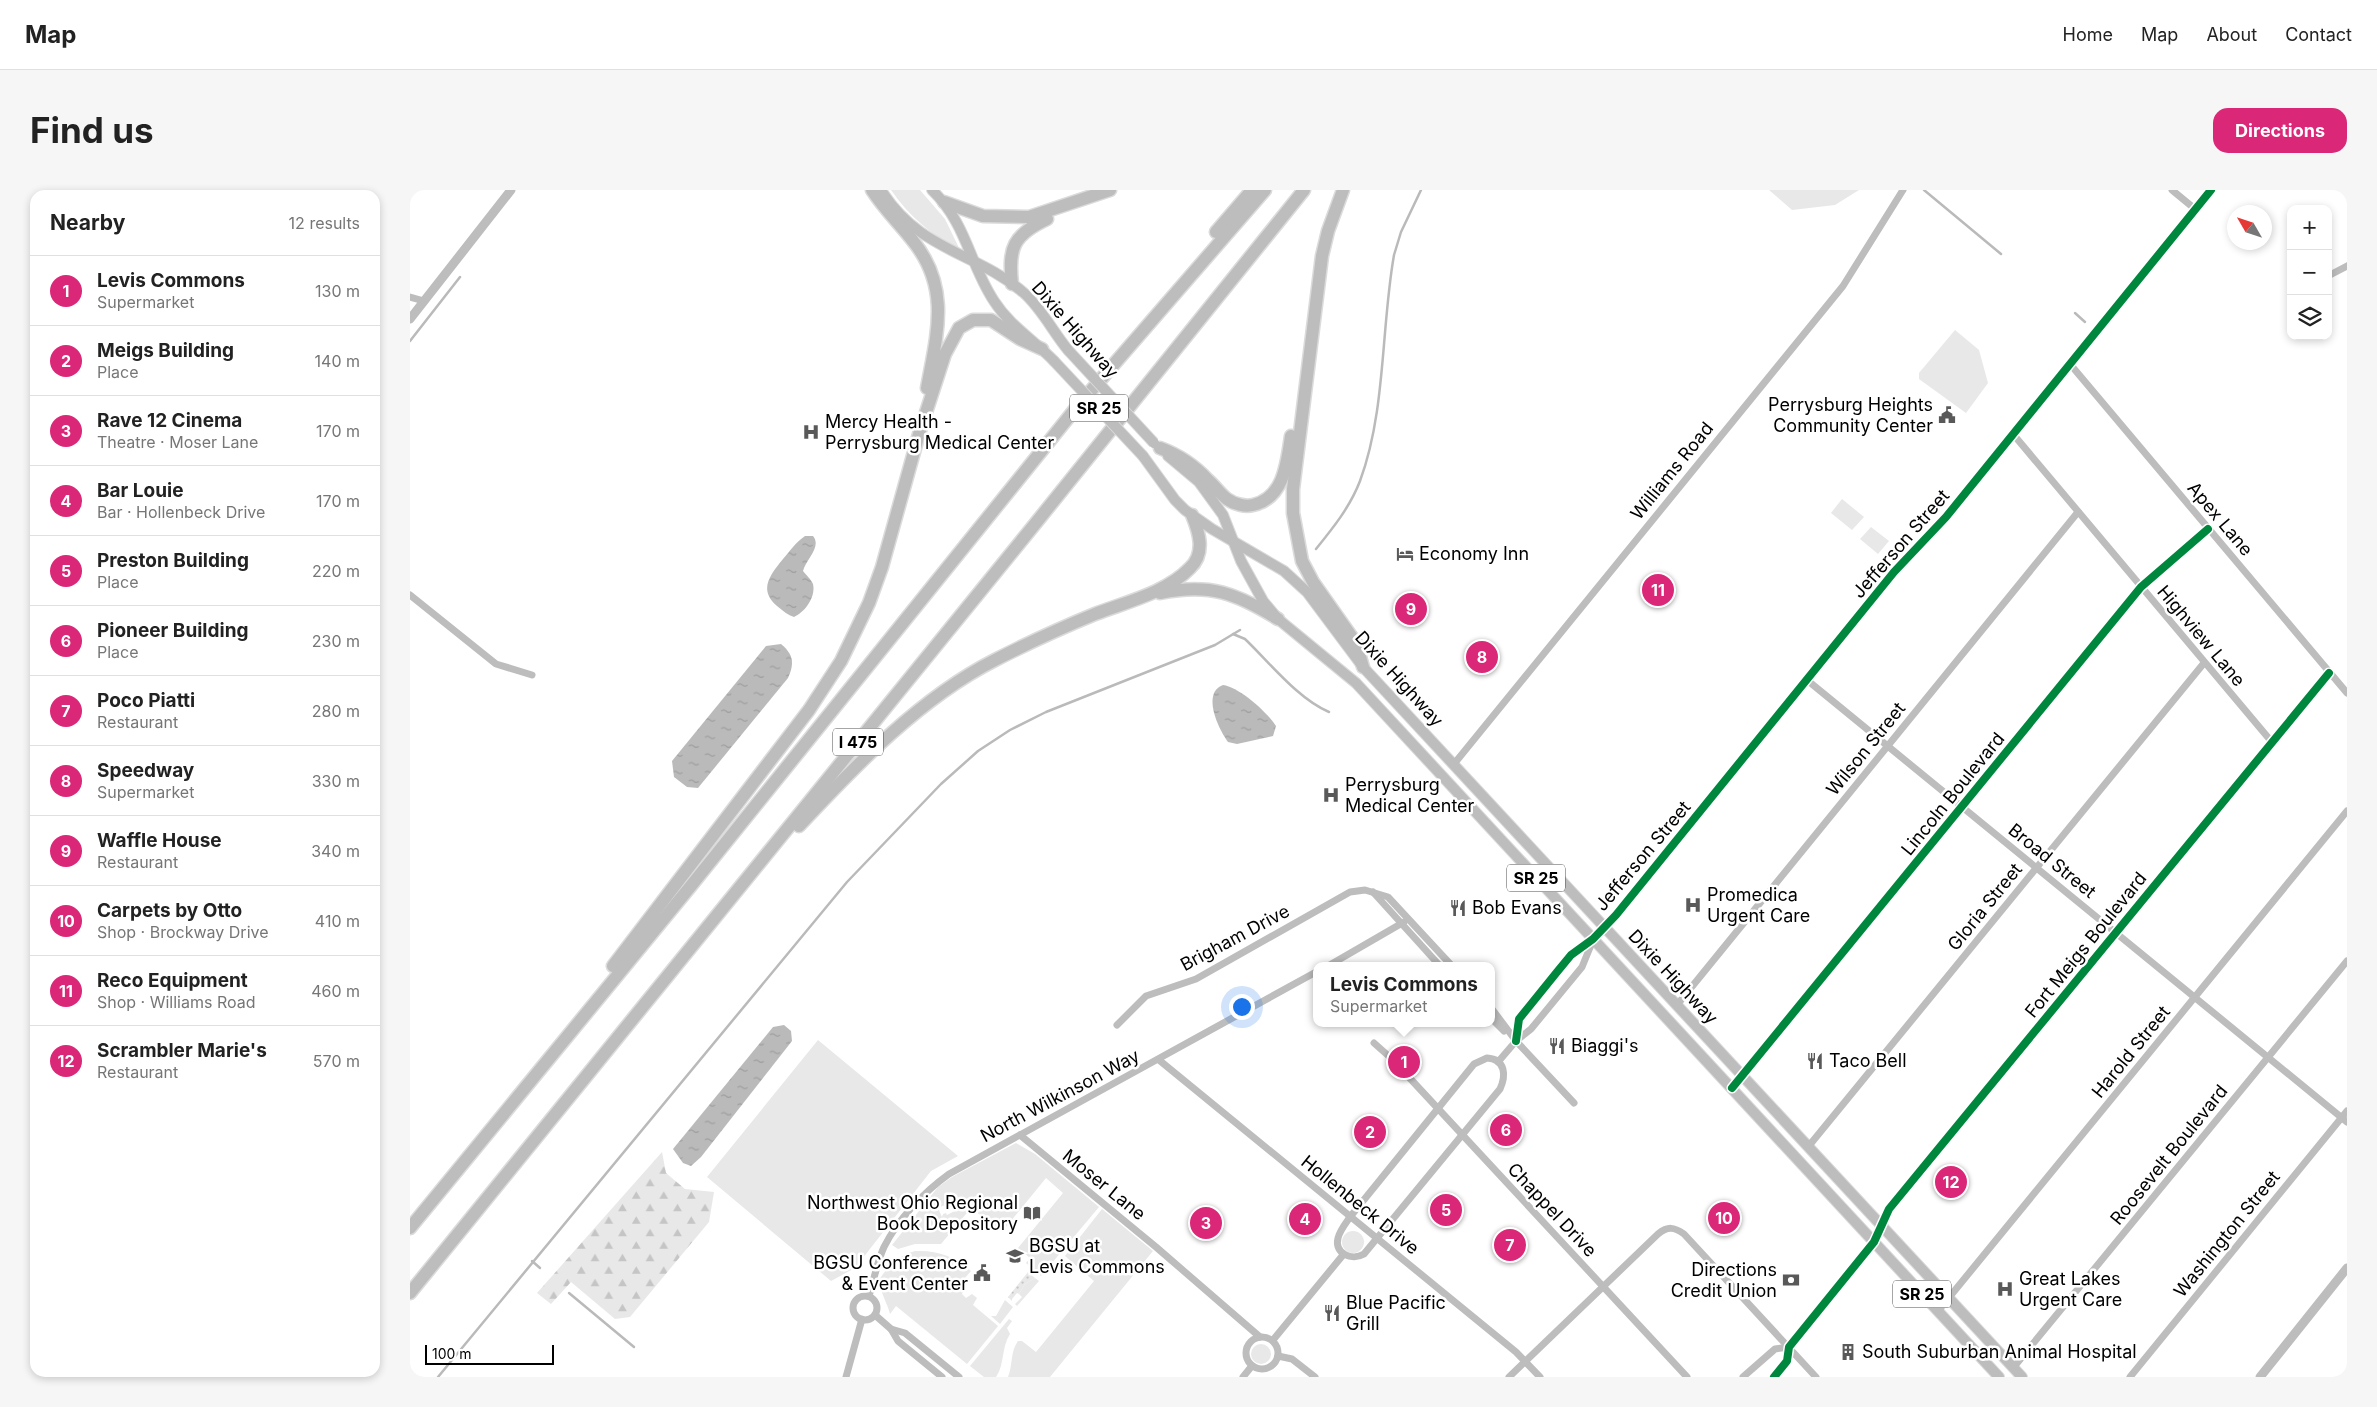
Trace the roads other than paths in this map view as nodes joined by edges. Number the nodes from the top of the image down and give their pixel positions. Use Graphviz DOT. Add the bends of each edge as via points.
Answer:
graph roads {
  1 [pos="511,190"];
  2 [pos="872,190"];
  3 [pos="881,190"];
  4 [pos="932,190"];
  5 [pos="1110,190"];
  6 [pos="1252,190"];
  7 [pos="1264,190"];
  8 [pos="1304,190"];
  9 [pos="1343,190"];
  10 [pos="1903,190"];
  11 [pos="2172,190"];
  12 [pos="2211,190"];
  13 [pos="944,202"];
  14 [pos="2195,209"];
  15 [pos="1322,256"];
  16 [pos="977,264"];
  17 [pos="2347,266"];
  18 [pos="2332,274"];
  19 [pos="1012,284"];
  20 [pos="410,297"];
  21 [pos="424,300"];
  22 [pos="410,319"];
  23 [pos="1042,348"];
  24 [pos="2070,364"];
  25 [pos="1076,408"];
  26 [pos="919,434"];
  27 [pos="2013,434"];
  28 [pos="1157,445"];
  29 [pos="2078,512"];
  30 [pos="1192,515"];
  31 [pos="2208,529"];
  32 [pos="1235,543"];
  33 [pos="2141,587"];
  34 [pos="410,596"];
  35 [pos="1143,597"];
  36 [pos="1278,619"];
  37 [pos="2204,664"];
  38 [pos="1363,667"];
  39 [pos="2329,673"];
  40 [pos="532,675"];
  41 [pos="1807,680"];
  42 [pos="2347,693"];
  43 [pos="2271,741"];
  44 [pos="1887,746"];
  45 [pos="1454,764"];
  46 [pos="1962,807"];
  47 [pos="2347,811"];
  48 [pos="2037,867"];
  49 [pos="1373,892"];
  50 [pos="715,918"];
  51 [pos="1409,920"];
  52 [pos="1401,924"];
  53 [pos="1604,926"];
  54 [pos="2116,932"];
  55 [pos="1593,939"];
  56 [pos="2347,961"];
  57 [pos="1335,962"];
  58 [pos="1436,962"];
  59 [pos="1448,962"];
  60 [pos="1313,974"];
  61 [pos="2195,997"];
  62 [pos="1677,1005"];
  63 [pos="1495,1013"];
  64 [pos="1495,1023"];
  65 [pos="1117,1025"];
  66 [pos="1516,1041"];
  67 [pos="1374,1043"];
  68 [pos="2268,1057"];
  69 [pos="1159,1060"];
  70 [pos="1498,1062"];
  71 [pos="1742,1076"];
  72 [pos="1732,1088"];
  73 [pos="1574,1103"];
  74 [pos="508,1108"];
  75 [pos="1438,1109"];
  76 [pos="2347,1111"];
  77 [pos="2344,1119"];
  78 [pos="1020,1135"];
  79 [pos="1463,1135"];
  80 [pos="1808,1147"];
  81 [pos="1350,1217"];
  82 [pos="1881,1226"];
  83 [pos="410,1228"];
  84 [pos="1377,1238"];
  85 [pos="1874,1242"];
  86 [pos="1343,1255"];
  87 [pos="2347,1268"];
  88 [pos="1602,1286"];
  89 [pos="410,1293"];
  90 [pos="869,1296"];
  91 [pos="1949,1298"];
  92 [pos="1938,1311"];
  93 [pos="875,1315"];
  94 [pos="862,1320"];
  95 [pos="891,1329"];
  96 [pos="1260,1336"];
  97 [pos="1272,1340"];
  98 [pos="1788,1348"];
  99 [pos="1278,1356"];
  100 [pos="1524,1361"];
  101 [pos="1251,1367"];
  102 [pos="2013,1368"];
  103 [pos="846,1377"];
  104 [pos="942,1377"];
  105 [pos="959,1377"];
  106 [pos="1243,1377"];
  107 [pos="1315,1377"];
  108 [pos="1509,1377"];
  109 [pos="1540,1377"];
  110 [pos="1687,1377"];
  111 [pos="1743,1377"];
  112 [pos="1774,1377"];
  113 [pos="1816,1377"];
  114 [pos="1999,1377"];
  115 [pos="2022,1377"];
  116 [pos="2130,1377"];
  117 [pos="2260,1377"];
  1 -- 21 [label="street"];
  2 -- 26 [label="highway" via="923,254 938,293 940,322"];
  3 -- 16 [label="main road, Dixie Highway" via="908,224"];
  4 -- 13 [label="main road, Dixie Highway"];
  5 -- 13 [label="highway" via="1029,217 983,216"];
  5 -- 19 [label="highway" via="1033,225 1020,235 1010,250"];
  6 -- 25 [label="highway"];
  7 -- 25 [label="highway, I 475"];
  8 -- 50 [label="highway, I 475"];
  9 -- 15 [label="highway"];
  10 -- 45 [label="street, Williams Road" via="1843,286"];
  11 -- 14 [label="street"];
  12 -- 14 [label="street, Jefferson Street"];
  13 -- 16 [label="main road, Dixie Highway / SR 25" via="966,238"];
  14 -- 24 [label="street, Jefferson Street"];
  15 -- 28 [label="highway" via="1308,310 1287,461 1284,475 1271,496 1262,503 1236,504 1197,469"];
  15 -- 38 [label="highway" via="1294,480 1293,513 1302,561 1356,643"];
  16 -- 19 [label="main road, Dixie Highway"];
  16 -- 23 [label="main road, Dixie Highway / SR 25" via="1002,313"];
  17 -- 18 [label="street"];
  19 -- 28 [label="main road, Dixie Highway, bridge" via="1036,305 1068,350"];
  20 -- 21 [label="street"];
  21 -- 22 [label="street"];
  23 -- 26 [label="highway" via="1020,340 991,320 973,320 959,328 945,354"];
  23 -- 30 [label="main road, Dixie Highway / SR 25, bridge" via="1143,456 1175,500"];
  24 -- 27 [label="street, Jefferson Street"];
  24 -- 31 [label="street, Apex Lane"];
  25 -- 74 [label="highway, I 475"];
  26 -- 74 [label="highway" via="869,603 827,683"];
  27 -- 29 [label="street, Highview Lane"];
  27 -- 41 [label="street, Jefferson Street" via="1946,516 1894,572"];
  28 -- 32 [label="main road, Dixie Highway / SR 25" via="1199,482 1223,515"];
  29 -- 33 [label="street, Highview Lane"];
  29 -- 44 [label="street, Wilson Street"];
  30 -- 32 [label="main road, Dixie Highway / SR 25"];
  30 -- 35 [label="highway" via="1200,544 1193,566"];
  31 -- 33 [label="street, Lincoln Boulevard"];
  31 -- 39 [label="street, Apex Lane"];
  32 -- 36 [label="main road, Dixie Highway / SR 25" via="1251,580"];
  32 -- 38 [label="main road, Dixie Highway / SR 25" via="1284,571 1308,592"];
  33 -- 37 [label="street, Highview Lane"];
  33 -- 46 [label="street, Lincoln Boulevard"];
  34 -- 40 [label="street" via="496,664"];
  35 -- 36 [label="highway" via="1182,588 1230,593"];
  35 -- 50 [label="highway" via="1029,642 945,689 852,773"];
  36 -- 55 [label="main road, Dixie Highway / SR 25" via="1356,683"];
  37 -- 43 [label="street, Highview Lane"];
  37 -- 48 [label="street, Gloria Street"];
  38 -- 45 [label="main road, Dixie Highway / SR 25"];
  39 -- 42 [label="street, Apex Lane"];
  39 -- 43 [label="street, Fort Meigs Boulevard"];
  41 -- 44 [label="street, Broad Street"];
  41 -- 53 [label="street, Jefferson Street"];
  43 -- 54 [label="street, Fort Meigs Boulevard"];
  44 -- 46 [label="street, Broad Street"];
  44 -- 62 [label="street, Wilson Street"];
  45 -- 53 [label="main road, Dixie Highway / SR 25"];
  46 -- 48 [label="street, Broad Street"];
  46 -- 71 [label="street, Lincoln Boulevard"];
  47 -- 61 [label="street, Harold Street"];
  48 -- 54 [label="street, Broad Street"];
  48 -- 80 [label="street, Gloria Street"];
  49 -- 51 [label="street" via="1388,897"];
  49 -- 52 [label="street"];
  49 -- 65 [label="street, Brigham Drive" via="1350,892 1196,979 1146,996"];
  50 -- 89 [label="highway, I 475"];
  51 -- 52 [label="street"];
  51 -- 59 [label="street"];
  52 -- 57 [label="street"];
  52 -- 58 [label="street"];
  53 -- 55 [label="street, Jefferson Street"];
  53 -- 62 [label="main road, Dixie Highway / SR 25"];
  54 -- 61 [label="street, Broad Street"];
  54 -- 82 [label="street, Fort Meigs Boulevard" via="1889,1209"];
  55 -- 66 [label="street" via="1582,967 1531,1029"];
  55 -- 66 [label="street" via="1571,956 1519,1020"];
  55 -- 72 [label="main road, Dixie Highway / SR 25"];
  56 -- 68 [label="street, Roosevelt Boulevard"];
  60 -- 69 [label="street, North Wilkinson Way"];
  61 -- 68 [label="street, Broad Street"];
  61 -- 91 [label="street, Harold Street"];
  62 -- 71 [label="main road, Dixie Highway / SR 25"];
  63 -- 66 [label="street"];
  64 -- 66 [label="street"];
  66 -- 70 [label="street"];
  66 -- 73 [label="street"];
  67 -- 75 [label="street, Chappel Drive"];
  68 -- 77 [label="street, Broad Street"];
  68 -- 102 [label="street, Roosevelt Boulevard"];
  69 -- 78 [label="street, North Wilkinson Way"];
  69 -- 81 [label="street, Hollenbeck Drive"];
  70 -- 75 [label="street" via="1487,1058 1474,1064"];
  70 -- 79 [label="street" via="1505,1071 1503,1083"];
  71 -- 72 [label="street, Lincoln Boulevard"];
  71 -- 80 [label="main road, Dixie Highway / SR 25"];
  72 -- 85 [label="main road, Dixie Highway / SR 25"];
  74 -- 83 [label="highway, I 475"];
  75 -- 79 [label="street, Chappel Drive"];
  75 -- 81 [label="street"];
  76 -- 77 [label="street, Washington Street"];
  77 -- 116 [label="street, Washington Street"];
  78 -- 90 [label="street, North Wilkinson Way" via="949,1174 926,1193 887,1242"];
  78 -- 96 [label="street, Moser Lane"];
  79 -- 84 [label="street"];
  79 -- 88 [label="street, Chappel Drive"];
  80 -- 82 [label="main road, Dixie Highway / SR 25"];
  81 -- 84 [label="street, Hollenbeck Drive"];
  81 -- 86 [label="street" via="1338,1235 1338,1248"];
  82 -- 85 [label="street, Fort Meigs Boulevard"];
  82 -- 91 [label="main road, Dixie Highway / SR 25"];
  84 -- 86 [label="street" via="1360,1256"];
  84 -- 100 [label="street, Hollenbeck Drive"];
  85 -- 92 [label="main road, Dixie Highway / SR 25"];
  85 -- 98 [label="street, Fort Meigs Boulevard"];
  86 -- 97 [label="street"];
  87 -- 117 [label="street"];
  88 -- 98 [label="street" via="1658,1234 1673,1227 1684,1234"];
  88 -- 100 [label="street"];
  88 -- 110 [label="street, Chappel Drive"];
  90 -- 93 [label="street" via="877,1305"];
  90 -- 94 [label="street, North Wilkinson Way" via="860,1297 854,1304 855,1314"];
  91 -- 92 [label="street, Harold Street"];
  91 -- 102 [label="main road, Dixie Highway / SR 25"];
  92 -- 114 [label="main road, Dixie Highway / SR 25"];
  93 -- 94 [label="street"];
  93 -- 95 [label="street"];
  94 -- 103 [label="street, North Wilkinson Way"];
  95 -- 104 [label="street" via="898,1341"];
  95 -- 105 [label="street" via="905,1333"];
  96 -- 97 [label="street"];
  96 -- 101 [label="street" via="1246,1347"];
  97 -- 99 [label="street" via="1277,1346"];
  98 -- 111 [label="street" via="1775,1348"];
  98 -- 112 [label="street" via="1787,1361"];
  98 -- 113 [label="street"];
  99 -- 101 [label="street" via="1266,1369"];
  99 -- 107 [label="street" via="1292,1359"];
  100 -- 108 [label="street"];
  100 -- 109 [label="street, Hollenbeck Drive"];
  101 -- 106 [label="street"];
  102 -- 115 [label="main road, Dixie Highway / SR 25"];
}
